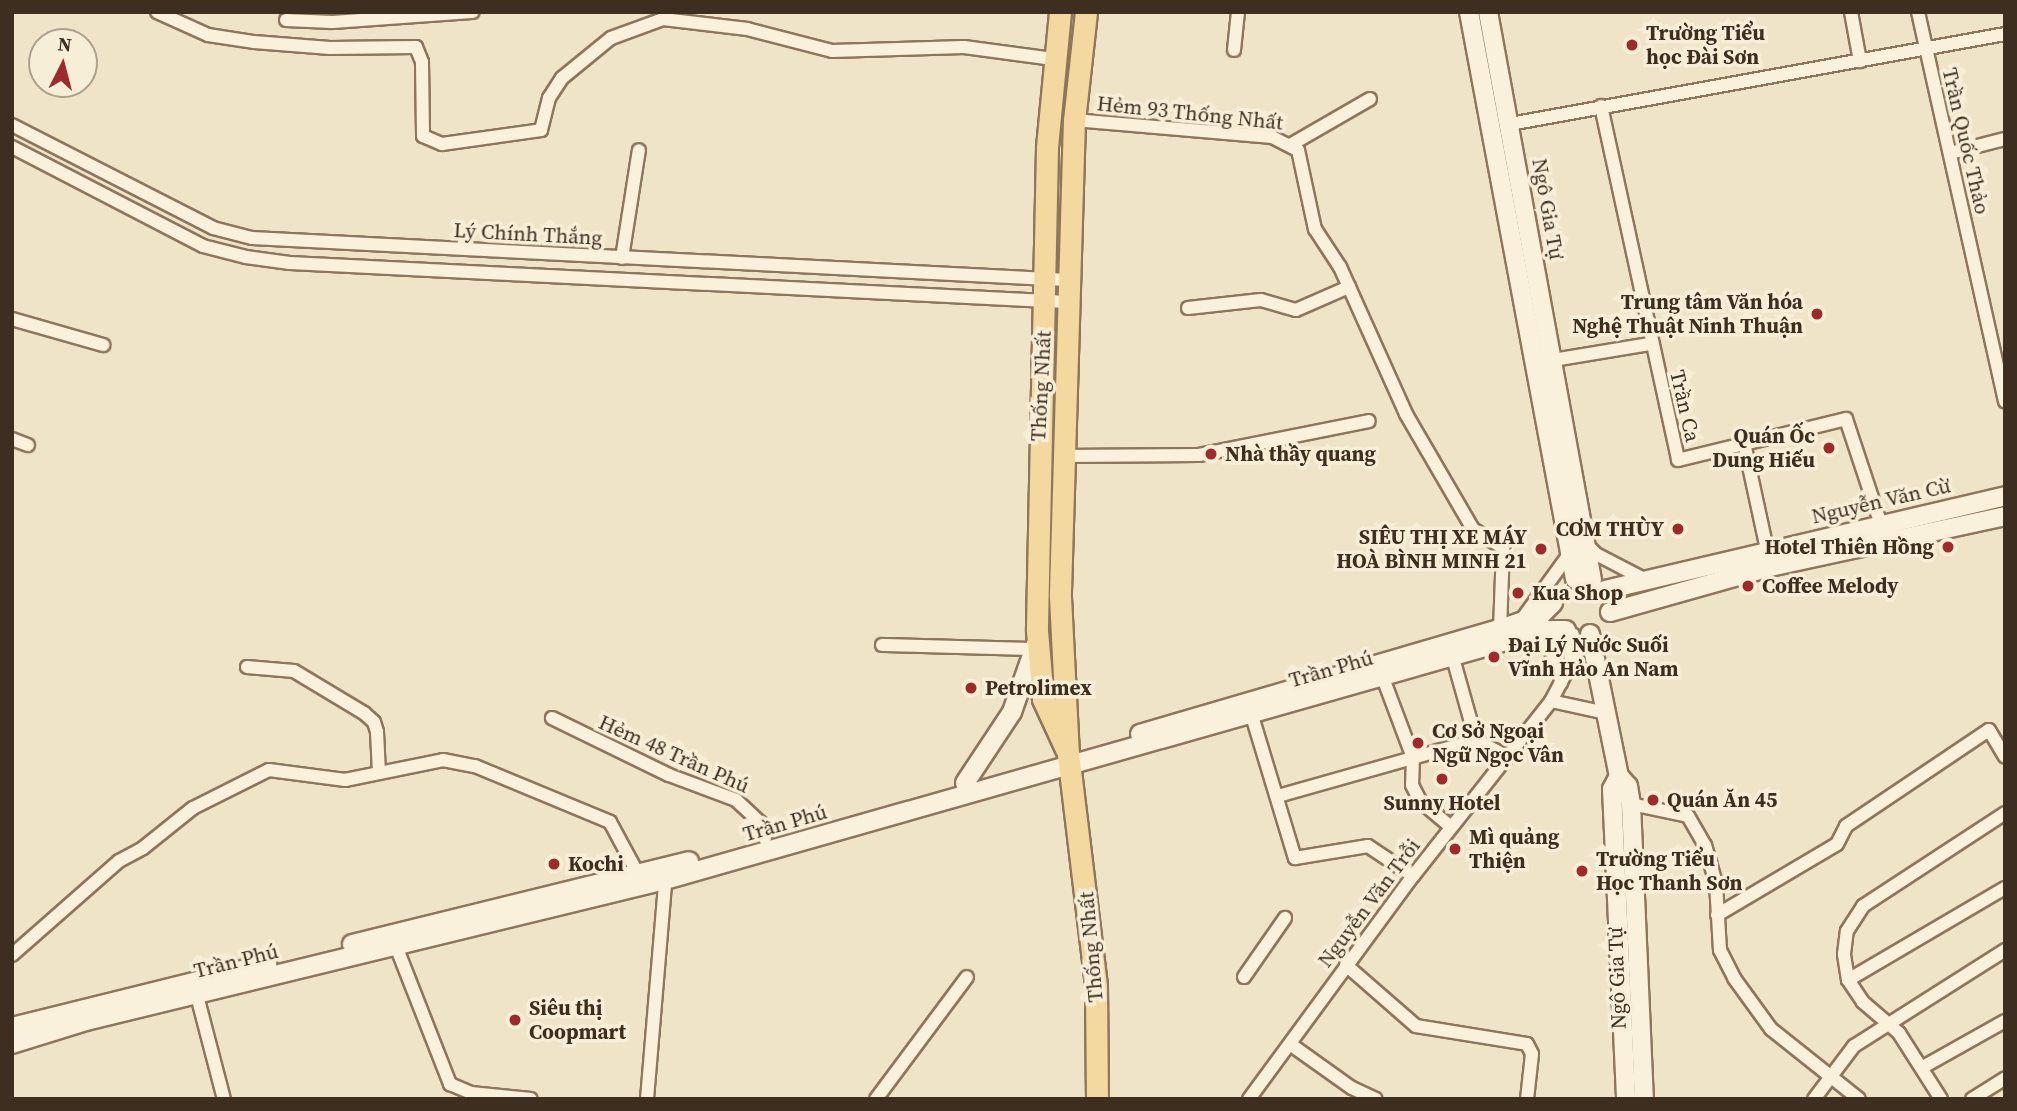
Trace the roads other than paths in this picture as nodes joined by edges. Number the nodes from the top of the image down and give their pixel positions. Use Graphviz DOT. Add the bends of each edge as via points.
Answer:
graph roads {
  1 [pos="157,12"];
  2 [pos="473,12"];
  3 [pos="1060,12"];
  4 [pos="1086,12"];
  5 [pos="1238,12"];
  6 [pos="1469,12"];
  7 [pos="1488,12"];
  8 [pos="1851,12"];
  9 [pos="1918,12"];
  10 [pos="355,16"];
  11 [pos="662,16"];
  12 [pos="286,20"];
  13 [pos="2005,34"];
  14 [pos="1926,48"];
  15 [pos="1234,50"];
  16 [pos="1053,59"];
  17 [pos="1860,61"];
  18 [pos="1370,99"];
  19 [pos="1601,106"];
  20 [pos="1049,116"];
  21 [pos="1074,120"];
  22 [pos="1510,124"];
  23 [pos="12,125"];
  24 [pos="1489,128"];
  25 [pos="2005,139"];
  26 [pos="1292,144"];
  27 [pos="12,147"];
  28 [pos="639,150"];
  29 [pos="1950,153"];
  30 [pos="1528,227"];
  31 [pos="1510,230"];
  32 [pos="252,238"];
  33 [pos="246,257"];
  34 [pos="622,258"];
  35 [pos="782,266"];
  36 [pos="1045,279"];
  37 [pos="1068,280"];
  38 [pos="781,287"];
  39 [pos="1349,287"];
  40 [pos="1045,300"];
  41 [pos="1067,302"];
  42 [pos="1188,308"];
  43 [pos="12,319"];
  44 [pos="1650,344"];
  45 [pos="103,345"];
  46 [pos="1545,361"];
  47 [pos="2005,401"];
  48 [pos="1369,421"];
  49 [pos="12,439"];
  50 [pos="1744,443"];
  51 [pos="28,445"];
  52 [pos="1037,453"];
  53 [pos="1062,456"];
  54 [pos="2005,496"];
  55 [pos="2005,516"];
  56 [pos="1884,533"];
  57 [pos="1578,548"];
  58 [pos="1769,559"];
  59 [pos="1647,580"];
  60 [pos="1590,583"];
  61 [pos="1553,603"];
  62 [pos="1610,612"];
  63 [pos="1500,629"];
  64 [pos="1524,629"];
  65 [pos="1061,631"];
  66 [pos="1576,632"];
  67 [pos="1036,640"];
  68 [pos="882,645"];
  69 [pos="1451,651"];
  70 [pos="247,667"];
  71 [pos="1383,678"];
  72 [pos="1561,686"];
  73 [pos="1551,701"];
  74 [pos="1250,708"];
  75 [pos="1606,713"];
  76 [pos="552,718"];
  77 [pos="1476,740"];
  78 [pos="1506,756"];
  79 [pos="2005,757"];
  80 [pos="1413,758"];
  81 [pos="1069,760"];
  82 [pos="379,773"];
  83 [pos="1619,776"];
  84 [pos="965,783"];
  85 [pos="1278,796"];
  86 [pos="1631,804"];
  87 [pos="2005,813"];
  88 [pos="1451,827"];
  89 [pos="765,839"];
  90 [pos="638,874"];
  91 [pos="666,874"];
  92 [pos="1413,876"];
  93 [pos="2005,888"];
  94 [pos="1717,915"];
  95 [pos="1285,918"];
  96 [pos="393,940"];
  97 [pos="2005,950"];
  98 [pos="12,955"];
  99 [pos="1346,965"];
  100 [pos="967,977"];
  101 [pos="1244,977"];
  102 [pos="1848,980"];
  103 [pos="195,988"];
  104 [pos="2005,1021"];
  105 [pos="1886,1022"];
  106 [pos="15,1031"];
  107 [pos="1290,1044"];
  108 [pos="1923,1068"];
  109 [pos="1831,1074"];
  110 [pos="2005,1078"];
  111 [pos="458,1095"];
  112 [pos="882,1097"];
  113 [pos="224,1099"];
  114 [pos="531,1099"];
  115 [pos="647,1099"];
  116 [pos="1097,1099"];
  117 [pos="1249,1099"];
  118 [pos="1376,1099"];
  119 [pos="1527,1099"];
  120 [pos="1626,1099"];
  121 [pos="1644,1099"];
  122 [pos="1814,1099"];
  123 [pos="1859,1099"];
  124 [pos="1941,1099"];
  125 [pos="1972,1099"];
  1 -- 11 [label="street" via="186,28 220,37 330,48 416,47 422,62 423,136 442,144 541,130 549,98 562,78 629,28"];
  2 -- 10 [label="street"];
  3 -- 16 [label="main road, Thống Nhất"];
  4 -- 21 [label="main road, Thống Nhất"];
  5 -- 15 [label="street"];
  6 -- 24 [label="main road, Ngô Gia Tự"];
  7 -- 22 [label="main road, Ngô Gia Tự"];
  8 -- 17 [label="street"];
  9 -- 14 [label="street, Trần Quốc Thảo"];
  10 -- 12 [label="street"];
  11 -- 16 [label="street" via="747,29 832,51 964,47"];
  13 -- 14 [label="street"];
  14 -- 17 [label="street"];
  14 -- 29 [label="street, Trần Quốc Thảo"];
  16 -- 20 [label="main road, Thống Nhất"];
  17 -- 19 [label="street"];
  18 -- 26 [label="street"];
  19 -- 22 [label="street"];
  19 -- 44 [label="street, Trần Ca"];
  20 -- 21 [label="main road"];
  20 -- 36 [label="main road, Thống Nhất"];
  21 -- 26 [label="street, Hẻm 93 Thống Nhất" via="1272,137"];
  21 -- 37 [label="main road, Thống Nhất"];
  22 -- 24 [label="main road"];
  22 -- 30 [label="main road, Ngô Gia Tự"];
  23 -- 32 [label="street, Lý Chính Thắng" via="214,228"];
  24 -- 31 [label="main road, Ngô Gia Tự"];
  25 -- 29 [label="street"];
  26 -- 39 [label="street, Hẻm 93 Thống Nhất" via="1298,150 1315,229"];
  27 -- 33 [label="street, Lý Chính Thắng" via="203,246"];
  28 -- 34 [label="street"];
  29 -- 47 [label="street, Trần Quốc Thảo"];
  30 -- 31 [label="main road"];
  30 -- 46 [label="main road, Ngô Gia Tự"];
  31 -- 46 [label="main road, Ngô Gia Tự"];
  32 -- 33 [label="street"];
  32 -- 34 [label="street, Lý Chính Thắng"];
  33 -- 38 [label="street, Lý Chính Thắng"];
  34 -- 35 [label="street, Lý Chính Thắng"];
  35 -- 36 [label="street, Lý Chính Thắng"];
  35 -- 38 [label="street"];
  36 -- 37 [label="street, Lý Chính Thắng"];
  36 -- 40 [label="main road, Thống Nhất"];
  37 -- 41 [label="main road, Thống Nhất"];
  38 -- 40 [label="street, Lý Chính Thắng"];
  39 -- 42 [label="street" via="1296,310 1261,300"];
  39 -- 63 [label="street, Hẻm 93 Thống Nhất" via="1406,414 1468,522 1503,548"];
  40 -- 41 [label="street, Lý Chính Thắng"];
  40 -- 52 [label="main road, Thống Nhất"];
  41 -- 53 [label="main road, Thống Nhất"];
  43 -- 45 [label="street"];
  44 -- 46 [label="street"];
  44 -- 50 [label="street, Trần Ca" via="1678,460"];
  46 -- 57 [label="main road, Ngô Gia Tự"];
  48 -- 53 [label="street" via="1199,455"];
  49 -- 51 [label="street"];
  50 -- 56 [label="street, Trần Ca" via="1846,419"];
  50 -- 58 [label="street"];
  52 -- 53 [label="main road"];
  52 -- 67 [label="main road, Thống Nhất"];
  53 -- 65 [label="main road, Thống Nhất"];
  54 -- 56 [label="main road, Nguyễn Văn Cừ"];
  55 -- 56 [label="main road, Nguyễn Văn Cừ"];
  56 -- 58 [label="main road, Nguyễn Văn Cừ"];
  57 -- 59 [label="street"];
  57 -- 60 [label="main road, Ngô Gia Tự"];
  57 -- 64 [label="street"];
  58 -- 59 [label="main road, Nguyễn Văn Cừ"];
  58 -- 62 [label="main road, Nguyễn Văn Cừ"];
  59 -- 60 [label="main road, Nguyễn Văn Cừ"];
  60 -- 61 [label="main road" via="1560,587"];
  60 -- 62 [label="main road"];
  61 -- 64 [label="main road, Trần Phú"];
  61 -- 66 [label="main road" via="1556,619"];
  62 -- 66 [label="main road" via="1603,626"];
  63 -- 64 [label="main road, Trần Phú"];
  63 -- 69 [label="main road, Trần Phú"];
  64 -- 66 [label="main road, Trần Phú"];
  64 -- 69 [label="main road, Trần Phú"];
  64 -- 72 [label="street" via="1550,650 1559,664"];
  65 -- 67 [label="main road"];
  65 -- 81 [label="main road, Thống Nhất"];
  66 -- 72 [label="street, Nguyễn Văn Trỗi"];
  66 -- 75 [label="main road, Ngô Gia Tự"];
  67 -- 68 [label="street"];
  67 -- 81 [label="main road, Thống Nhất" via="1043,699"];
  67 -- 84 [label="main road" via="1012,712"];
  69 -- 71 [label="main road, Trần Phú"];
  69 -- 74 [label="main road, Trần Phú"];
  69 -- 77 [label="street"];
  70 -- 82 [label="street" via="294,671 374,722"];
  71 -- 74 [label="main road, Trần Phú"];
  71 -- 80 [label="street"];
  72 -- 73 [label="street, Nguyễn Văn Trỗi"];
  73 -- 75 [label="street"];
  73 -- 78 [label="street, Nguyễn Văn Trỗi"];
  74 -- 81 [label="main road, Trần Phú"];
  74 -- 85 [label="street"];
  75 -- 83 [label="main road, Ngô Gia Tự"];
  76 -- 89 [label="street, Hẻm 48 Trần Phú" via="669,775 736,800 761,822"];
  77 -- 78 [label="street"];
  77 -- 80 [label="street"];
  78 -- 88 [label="street, Nguyễn Văn Trỗi"];
  79 -- 94 [label="street" via="1989,730 1846,826 1837,844"];
  80 -- 85 [label="street"];
  80 -- 88 [label="street" via="1412,785 1420,801"];
  81 -- 84 [label="main road, Trần Phú"];
  81 -- 91 [label="main road, Trần Phú"];
  81 -- 116 [label="main road, Thống Nhất" via="1096,986"];
  82 -- 90 [label="street" via="443,760 488,771 610,822"];
  82 -- 98 [label="street" via="345,780 285,769 253,776 193,808 112,866"];
  83 -- 86 [label="main road, Ngô Gia Tự" via="1628,786"];
  83 -- 120 [label="main road, Ngô Gia Tự" via="1612,789"];
  84 -- 89 [label="main road, Trần Phú"];
  85 -- 92 [label="street" via="1295,858 1368,846"];
  86 -- 94 [label="street" via="1688,817 1706,846 1716,883"];
  86 -- 121 [label="main road, Ngô Gia Tự"];
  87 -- 102 [label="street" via="1863,906 1847,931"];
  88 -- 92 [label="street, Nguyễn Văn Trỗi"];
  89 -- 91 [label="main road, Trần Phú"];
  90 -- 91 [label="main road, Trần Phú"];
  90 -- 96 [label="main road, Trần Phú"];
  91 -- 96 [label="main road, Trần Phú"];
  91 -- 115 [label="street"];
  92 -- 99 [label="street, Nguyễn Văn Trỗi"];
  93 -- 102 [label="street"];
  94 -- 109 [label="street" via="1720,950 1734,978 1771,1029"];
  95 -- 101 [label="street"];
  96 -- 103 [label="main road, Trần Phú"];
  96 -- 111 [label="street" via="443,1072"];
  97 -- 105 [label="street"];
  99 -- 107 [label="street, Nguyễn Văn Trỗi"];
  99 -- 119 [label="street" via="1416,1026 1527,1044 1532,1054"];
  100 -- 112 [label="street"];
  102 -- 105 [label="street" via="1863,1002"];
  103 -- 106 [label="main road, Trần Phú"];
  103 -- 113 [label="street"];
  104 -- 108 [label="street"];
  105 -- 108 [label="street"];
  105 -- 109 [label="street" via="1854,1046"];
  107 -- 117 [label="street, Nguyễn Văn Trỗi"];
  107 -- 118 [label="street" via="1352,1088"];
  108 -- 124 [label="street"];
  109 -- 122 [label="street"];
  109 -- 123 [label="street"];
  110 -- 125 [label="street"];
  111 -- 114 [label="street"];
}
